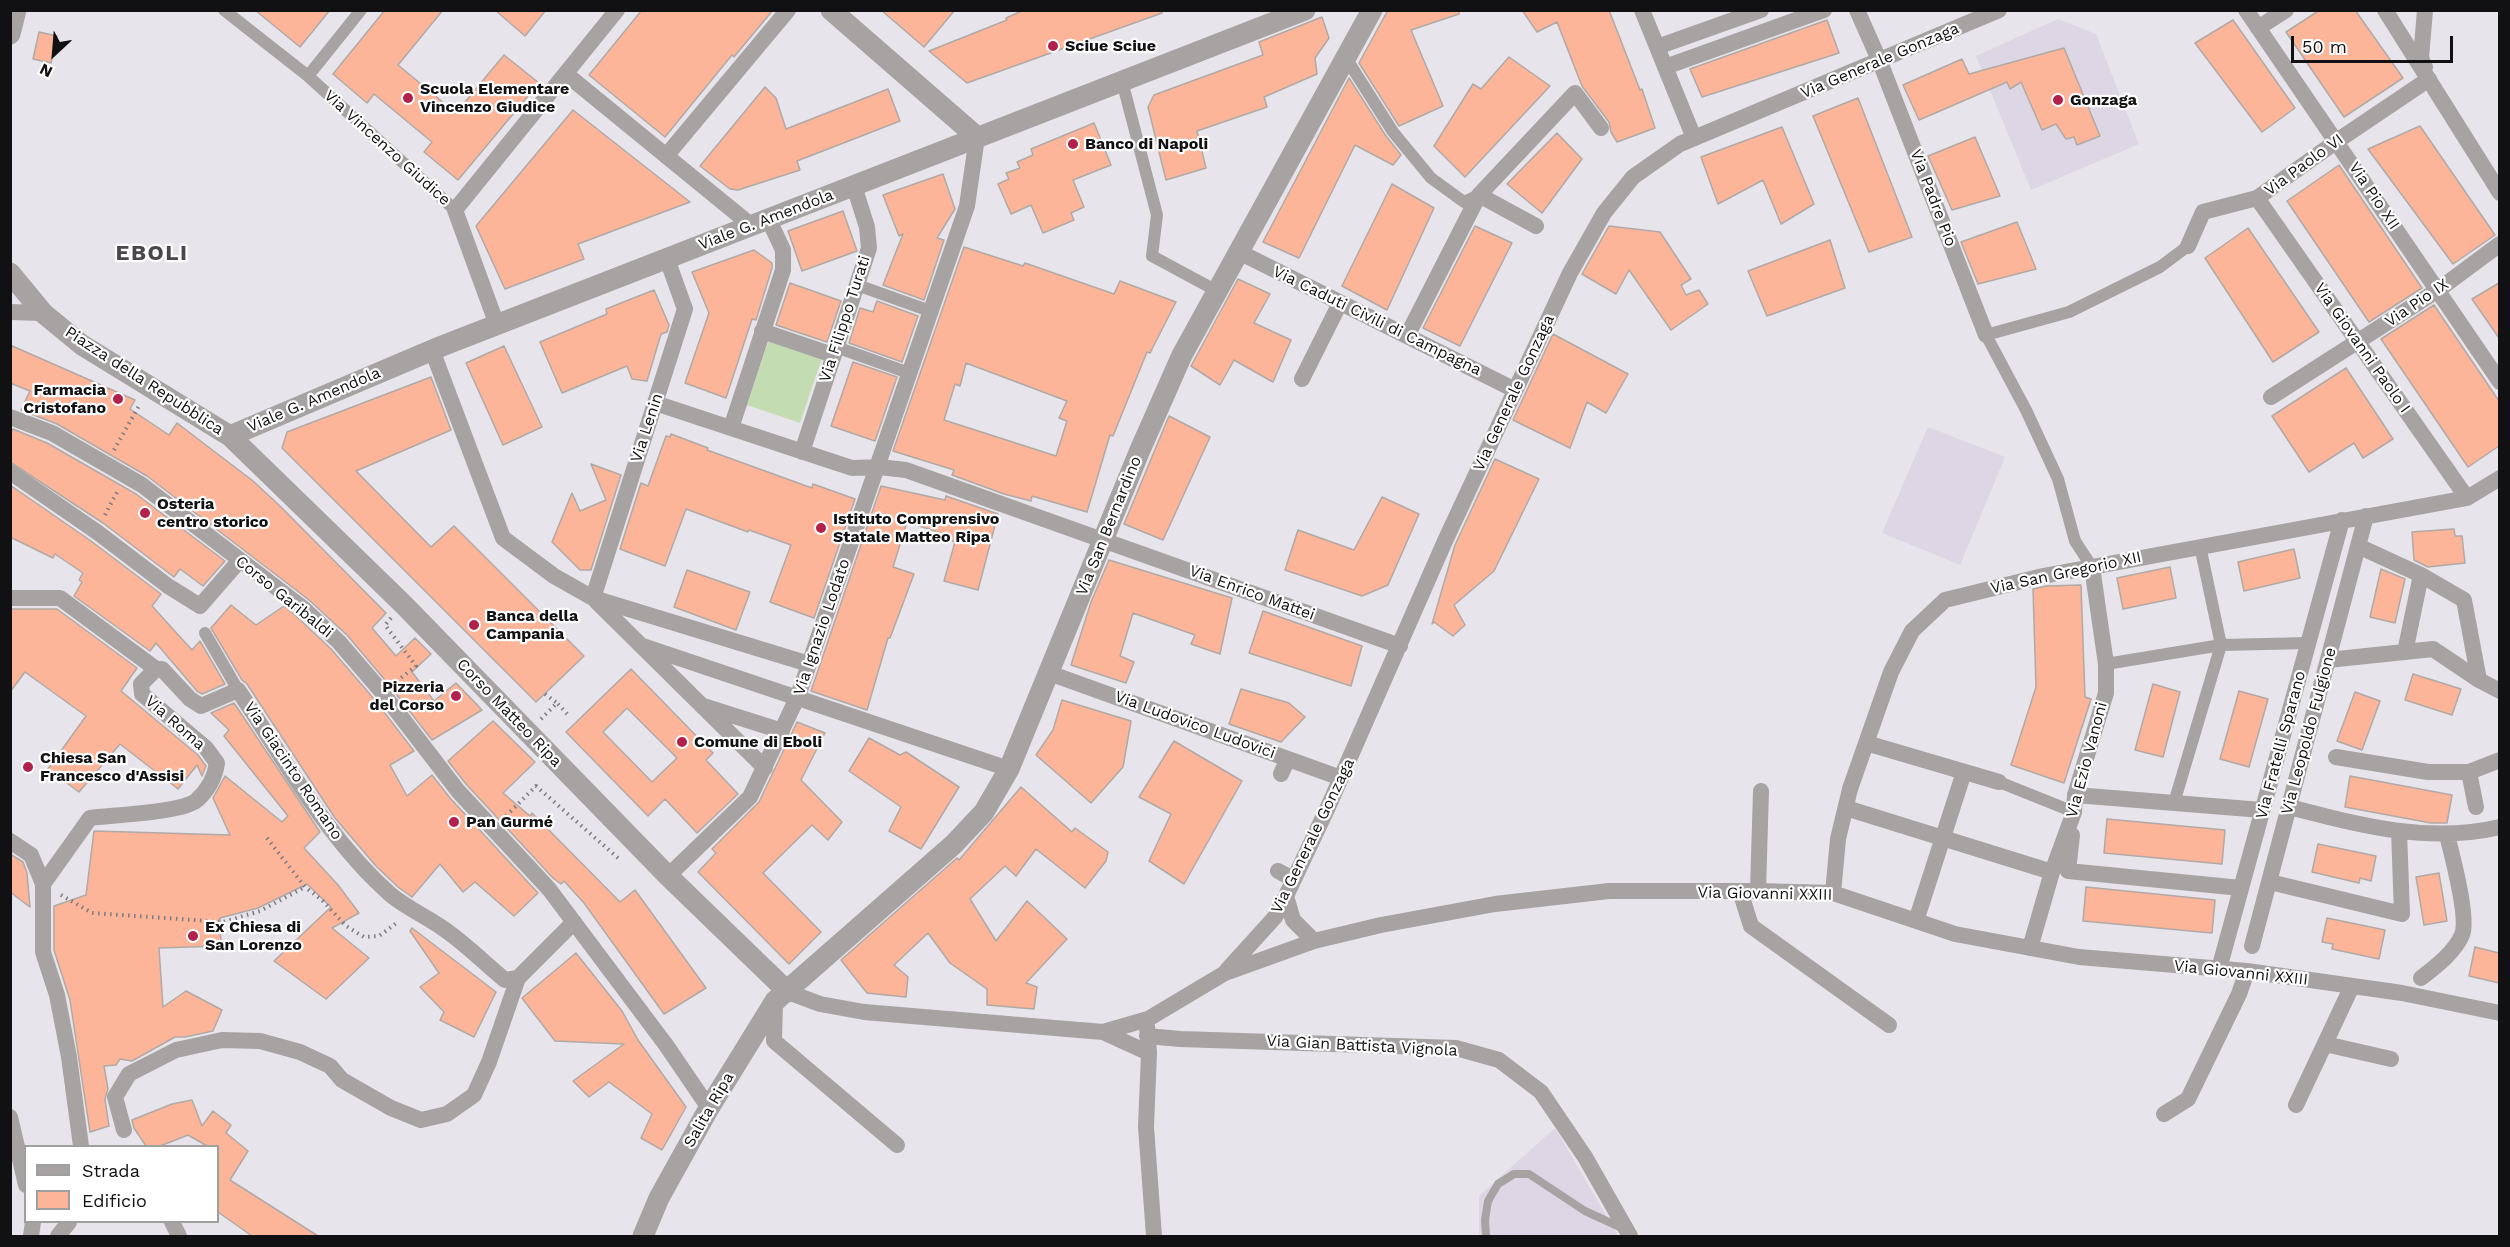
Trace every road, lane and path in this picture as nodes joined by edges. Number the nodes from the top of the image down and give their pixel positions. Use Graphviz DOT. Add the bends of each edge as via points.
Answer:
graph roads {
  1 [pos="16,10"];
  2 [pos="224,10"];
  3 [pos="361,10"];
  4 [pos="617,10"];
  5 [pos="788,10"];
  6 [pos="831,10"];
  7 [pos="1305,10"];
  8 [pos="1372,10"];
  9 [pos="1642,10"];
  10 [pos="1761,10"];
  11 [pos="1824,10"];
  12 [pos="1857,10"];
  13 [pos="1999,10"];
  14 [pos="2246,10"];
  15 [pos="2286,10"];
  16 [pos="2385,10"];
  17 [pos="2425,10"];
  18 [pos="1277,14"];
  19 [pos="2258,28"];
  20 [pos="10,34"];
  21 [pos="1657,47"];
  22 [pos="1346,58"];
  23 [pos="1880,62"];
  24 [pos="1665,67"];
  25 [pos="566,74"];
  26 [pos="308,76"];
  27 [pos="2429,79"];
  28 [pos="1122,81"];
  29 [pos="1601,128"];
  30 [pos="977,137"];
  31 [pos="1694,138"];
  32 [pos="2337,141"];
  33 [pos="666,156"];
  34 [pos="854,186"];
  35 [pos="2499,193"];
  36 [pos="1479,195"];
  37 [pos="2257,198"];
  38 [pos="455,210"];
  39 [pos="760,223"];
  40 [pos="1536,226"];
  41 [pos="2499,244"];
  42 [pos="2188,246"];
  43 [pos="1239,252"];
  44 [pos="666,259"];
  45 [pos="10,273"];
  46 [pos="856,285"];
  47 [pos="2438,290"];
  48 [pos="1216,291"];
  49 [pos="1340,303"];
  50 [pos="930,311"];
  51 [pos="10,312"];
  52 [pos="43,313"];
  53 [pos="497,325"];
  54 [pos="762,330"];
  55 [pos="1986,335"];
  56 [pos="1407,336"];
  57 [pos="2358,343"];
  58 [pos="432,350"];
  59 [pos="834,351"];
  60 [pos="909,373"];
  61 [pos="1302,379"];
  62 [pos="2499,380"];
  63 [pos="151,386"];
  64 [pos="1515,390"];
  65 [pos="2271,397"];
  66 [pos="655,403"];
  67 [pos="10,417"];
  68 [pos="731,428"];
  69 [pos="230,436"];
  70 [pos="802,452"];
  71 [pos="106,464"];
  72 [pos="879,467"];
  73 [pos="10,472"];
  74 [pos="126,475"];
  75 [pos="2499,478"];
  76 [pos="2467,498"];
  77 [pos="2366,516"];
  78 [pos="2342,520"];
  79 [pos="97,532"];
  80 [pos="1104,541"];
  81 [pos="2200,546"];
  82 [pos="2358,546"];
  83 [pos="240,560"];
  84 [pos="2092,567"];
  85 [pos="2421,575"];
  86 [pos="10,598"];
  87 [pos="593,598"];
  88 [pos="404,605"];
  89 [pos="205,633"];
  90 [pos="2308,643"];
  91 [pos="640,645"];
  92 [pos="2221,645"];
  93 [pos="1400,646"];
  94 [pos="2405,652"];
  95 [pos="2328,660"];
  96 [pos="809,664"];
  97 [pos="2106,664"];
  98 [pos="156,669"];
  99 [pos="1049,673"];
  100 [pos="2479,680"];
  101 [pos="238,690"];
  102 [pos="2499,690"];
  103 [pos="382,692"];
  104 [pos="545,693"];
  105 [pos="798,696"];
  106 [pos="557,703"];
  107 [pos="700,705"];
  108 [pos="570,717"];
  109 [pos="782,731"];
  110 [pos="528,733"];
  111 [pos="1866,743"];
  112 [pos="2336,757"];
  113 [pos="2499,760"];
  114 [pos="765,768"];
  115 [pos="1009,768"];
  116 [pos="1964,772"];
  117 [pos="2469,772"];
  118 [pos="1341,778"];
  119 [pos="1999,782"];
  120 [pos="1761,791"];
  121 [pos="2075,795"];
  122 [pos="2174,803"];
  123 [pos="2289,807"];
  124 [pos="2476,807"];
  125 [pos="1846,808"];
  126 [pos="2262,810"];
  127 [pos="2074,812"];
  128 [pos="2499,827"];
  129 [pos="492,829"];
  130 [pos="2399,831"];
  131 [pos="2447,835"];
  132 [pos="267,838"];
  133 [pos="1943,838"];
  134 [pos="10,841"];
  135 [pos="626,865"];
  136 [pos="1278,871"];
  137 [pos="2052,872"];
  138 [pos="668,876"];
  139 [pos="1293,879"];
  140 [pos="2270,882"];
  141 [pos="43,884"];
  142 [pos="306,887"];
  143 [pos="2241,888"];
  144 [pos="1740,891"];
  145 [pos="1758,891"];
  146 [pos="1833,893"];
  147 [pos="1286,896"];
  148 [pos="412,911"];
  149 [pos="1916,921"];
  150 [pos="574,922"];
  151 [pos="1260,934"];
  152 [pos="1314,941"];
  153 [pos="2253,946"];
  154 [pos="1292,948"];
  155 [pos="2030,948"];
  156 [pos="2219,969"];
  157 [pos="2247,971"];
  158 [pos="1225,973"];
  159 [pos="518,978"];
  160 [pos="2421,978"];
  161 [pos="2352,986"];
  162 [pos="781,996"];
  163 [pos="2499,1013"];
  164 [pos="1889,1025"];
  165 [pos="1147,1027"];
  166 [pos="1102,1032"];
  167 [pos="2325,1044"];
  168 [pos="1149,1053"];
  169 [pos="2391,1059"];
  170 [pos="2296,1106"];
  171 [pos="709,1108"];
  172 [pos="2164,1114"];
  173 [pos="10,1117"];
  174 [pos="123,1130"];
  175 [pos="81,1144"];
  176 [pos="897,1145"];
  177 [pos="24,1176"];
  178 [pos="68,1223"];
  179 [pos="1628,1233"];
  180 [pos="58,1236"];
  181 [pos="643,1236"];
  182 [pos="1154,1236"];
  183 [pos="1486,1236"];
  1 -- 20 [label="street"];
  2 -- 26 [label="street, Via Vincenzo Giudice"];
  3 -- 26 [label="street"];
  4 -- 25 [label="street"];
  5 -- 33 [label="street"];
  6 -- 30 [label="street"];
  7 -- 18 [label="street, Viale G. Amendola"];
  8 -- 22 [label="street, Via San Bernardino"];
  9 -- 21 [label="street"];
  10 -- 21 [label="street"];
  11 -- 24 [label="street"];
  12 -- 23 [label="street, Via Padre Pio"];
  13 -- 23 [label="street, Via Generale Gonzaga"];
  14 -- 19 [label="street, Via Pio XII"];
  15 -- 19 [label="street"];
  16 -- 27 [label="street"];
  17 -- 27 [label="street" via="2421,58"];
  18 -- 28 [label="street, Viale G. Amendola"];
  19 -- 32 [label="street, Via Pio XII"];
  21 -- 24 [label="street"];
  22 -- 36 [label="street" via="1393,132 1431,178 1464,202"];
  22 -- 43 [label="street, Via San Bernardino"];
  23 -- 31 [label="street, Via Generale Gonzaga"];
  23 -- 55 [label="street, Via Padre Pio"];
  24 -- 31 [label="street"];
  25 -- 33 [label="street"];
  25 -- 38 [label="street"];
  26 -- 38 [label="street, Via Vincenzo Giudice"];
  27 -- 32 [label="street, Via Paolo VI"];
  27 -- 35 [label="street"];
  28 -- 30 [label="street, Viale G. Amendola"];
  28 -- 48 [label="street" via="1157,215 1152,256"];
  29 -- 36 [label="street" via="1575,93"];
  30 -- 34 [label="street, Viale G. Amendola"];
  30 -- 50 [label="street, Via Ignazio Lodato" via="967,206"];
  31 -- 64 [label="street, Via Generale Gonzaga" via="1633,177 1604,213 1570,273"];
  32 -- 37 [label="street, Via Paolo VI"];
  32 -- 47 [label="street, Via Pio XII"];
  33 -- 39 [label="street"];
  34 -- 39 [label="street, Viale G. Amendola"];
  34 -- 46 [label="street, Via Filippo Turati" via="869,248"];
  36 -- 40 [label="street"];
  36 -- 56 [label="street"];
  37 -- 42 [label="street, Via Paolo VI" via="2203,212"];
  37 -- 57 [label="street, Via Giovanni Paolo I"];
  38 -- 53 [label="street, Via Vincenzo Giudice"];
  39 -- 44 [label="street, Viale G. Amendola"];
  39 -- 54 [label="street" via="783,250 783,270"];
  41 -- 47 [label="street, Via Pio IX"];
  42 -- 55 [label="street" via="2160,267 2069,312"];
  43 -- 48 [label="street, Via San Bernardino"];
  43 -- 49 [label="street, Via Caduti Civili di Campagna"];
  44 -- 53 [label="street, Viale G. Amendola"];
  44 -- 66 [label="street, Via Lenin" via="685,309"];
  45 -- 52 [label="street, Piazza della Repubblica"];
  46 -- 50 [label="street"];
  46 -- 59 [label="street, Via Filippo Turati"];
  47 -- 57 [label="street, Via Pio IX"];
  47 -- 62 [label="street, Via Pio XII"];
  48 -- 80 [label="street, Via San Bernardino" via="1182,355"];
  49 -- 56 [label="street, Via Caduti Civili di Campagna"];
  49 -- 61 [label="street"];
  50 -- 60 [label="street, Via Ignazio Lodato"];
  51 -- 52 [label="street"];
  52 -- 63 [label="street, Piazza della Repubblica" via="82,345"];
  53 -- 58 [label="street, Viale G. Amendola"];
  54 -- 59 [label="street"];
  54 -- 68 [label="street"];
  55 -- 84 [label="street" via="2058,479 2075,541"];
  56 -- 64 [label="street, Via Caduti Civili di Campagna"];
  57 -- 65 [label="street, Via Pio IX"];
  57 -- 76 [label="street, Via Giovanni Paolo I"];
  58 -- 69 [label="street, Viale G. Amendola"];
  58 -- 87 [label="street" via="503,538 554,576"];
  59 -- 60 [label="street"];
  59 -- 70 [label="street, Via Filippo Turati"];
  60 -- 72 [label="street, Via Ignazio Lodato"];
  63 -- 69 [label="street, Piazza della Repubblica"];
  63 -- 71 [label="path"];
  64 -- 93 [label="street, Via Generale Gonzaga"];
  66 -- 68 [label="street, Via Enrico Mattei"];
  66 -- 87 [label="street, Via Lenin"];
  67 -- 71 [label="street, Corso Garibaldi" via="52,433"];
  68 -- 70 [label="street, Via Enrico Mattei"];
  69 -- 88 [label="street, Corso Matteo Ripa"];
  70 -- 72 [label="street, Via Enrico Mattei" via="852,468"];
  71 -- 74 [label="street, Corso Garibaldi"];
  72 -- 80 [label="street, Via Enrico Mattei" via="906,470"];
  72 -- 96 [label="street, Via Ignazio Lodato"];
  73 -- 79 [label="street"];
  74 -- 79 [label="path"];
  74 -- 83 [label="street, Corso Garibaldi"];
  75 -- 76 [label="street, Via San Gregorio XII"];
  76 -- 77 [label="street, Via San Gregorio XII"];
  77 -- 78 [label="street, Via San Gregorio XII"];
  77 -- 82 [label="street, Via Leopoldo Fulgione"];
  78 -- 81 [label="street, Via San Gregorio XII"];
  78 -- 90 [label="street, Via Fratelli Sparano"];
  79 -- 83 [label="street" via="200,606"];
  80 -- 93 [label="street, Via Enrico Mattei"];
  80 -- 99 [label="street, Via San Bernardino"];
  81 -- 84 [label="street, Via San Gregorio XII"];
  81 -- 92 [label="street"];
  82 -- 85 [label="street"];
  82 -- 95 [label="street, Via Leopoldo Fulgione"];
  83 -- 103 [label="street, Corso Garibaldi" via="303,608"];
  84 -- 97 [label="street, Via Ezio Vanoni"];
  84 -- 111 [label="street, Via San Gregorio XII" via="1944,600 1912,631 1891,672"];
  85 -- 94 [label="street"];
  85 -- 100 [label="street" via="2464,600"];
  86 -- 98 [label="street" via="60,598"];
  87 -- 91 [label="street"];
  87 -- 96 [label="street"];
  88 -- 103 [label="path" via="385,626 416,666"];
  88 -- 110 [label="street, Corso Matteo Ripa"];
  89 -- 101 [label="street"];
  90 -- 92 [label="street"];
  90 -- 126 [label="street, Via Fratelli Sparano"];
  91 -- 105 [label="street"];
  91 -- 107 [label="street"];
  92 -- 97 [label="street"];
  92 -- 122 [label="street"];
  93 -- 118 [label="street, Via Generale Gonzaga"];
  94 -- 95 [label="street"];
  94 -- 100 [label="street" via="2433,650"];
  95 -- 123 [label="street, Via Leopoldo Fulgione"];
  96 -- 105 [label="street, Via Ignazio Lodato"];
  97 -- 121 [label="street, Via Ezio Vanoni" via="2106,693"];
  98 -- 101 [label="street, Via Roma" via="162,669 201,706"];
  98 -- 141 [label="street, Via Roma" via="141,684 142,694 206,748 217,763 214,777 196,801 179,808 90,818"];
  99 -- 115 [label="street, Via San Bernardino"];
  99 -- 118 [label="street, Via Ludovico Ludovici" via="1285,766"];
  100 -- 102 [label="street"];
  101 -- 148 [label="street, Via Giacinto Romano" via="334,834"];
  103 -- 129 [label="street, Corso Garibaldi"];
  104 -- 106 [label="path"];
  105 -- 109 [label="street, Via Ignazio Lodato"];
  105 -- 115 [label="street"];
  106 -- 108 [label="path"];
  106 -- 110 [label="path"];
  107 -- 109 [label="street"];
  107 -- 114 [label="street"];
  109 -- 114 [label="street, Via Ignazio Lodato"];
  110 -- 138 [label="street, Corso Matteo Ripa"];
  111 -- 116 [label="street"];
  111 -- 125 [label="street, Via San Gregorio XII"];
  112 -- 117 [label="street" via="2428,772"];
  113 -- 117 [label="street"];
  114 -- 138 [label="street, Via Ignazio Lodato" via="750,797"];
  115 -- 162 [label="street, Via San Bernardino" via="984,812 954,844"];
  116 -- 119 [label="street"];
  116 -- 133 [label="street"];
  117 -- 124 [label="street"];
  118 -- 139 [label="street, Via Generale Gonzaga"];
  119 -- 127 [label="street"];
  120 -- 145 [label="street"];
  121 -- 122 [label="street"];
  121 -- 127 [label="street, Via Ezio Vanoni"];
  122 -- 126 [label="street"];
  123 -- 130 [label="street" via="2364,827"];
  123 -- 140 [label="street, Via Leopoldo Fulgione"];
  125 -- 133 [label="street"];
  125 -- 146 [label="street, Via San Gregorio XII" via="1838,839"];
  126 -- 143 [label="street, Via Fratelli Sparano"];
  127 -- 137 [label="street, Via Ezio Vanoni"];
  127 -- 143 [label="street" via="2068,871"];
  128 -- 131 [label="street"];
  129 -- 135 [label="path" via="536,786"];
  129 -- 150 [label="street, Corso Garibaldi" via="549,889"];
  130 -- 131 [label="street"];
  130 -- 140 [label="street" via="2402,914"];
  131 -- 160 [label="street" via="2463,910 2463,934 2443,960"];
  132 -- 142 [label="path"];
  133 -- 137 [label="street"];
  133 -- 149 [label="street"];
  134 -- 141 [label="street" via="30,855"];
  136 -- 139 [label="street"];
  137 -- 155 [label="street, Via Ezio Vanoni"];
  138 -- 162 [label="street, Corso Matteo Ripa"];
  139 -- 147 [label="street, Via Generale Gonzaga"];
  140 -- 153 [label="street, Via Leopoldo Fulgione"];
  141 -- 142 [label="path" via="92,913 223,922 260,911"];
  141 -- 175 [label="street" via="43,952 57,995"];
  142 -- 148 [label="path" via="346,926 364,937 379,936"];
  143 -- 156 [label="street, Via Fratelli Sparano"];
  144 -- 145 [label="street, Via Giovanni XXIII"];
  144 -- 152 [label="street, Via Giovanni XXIII" via="1609,891 1507,903"];
  144 -- 164 [label="street" via="1751,926"];
  145 -- 146 [label="street, Via Giovanni XXIII"];
  146 -- 149 [label="street, Via Giovanni XXIII"];
  147 -- 151 [label="street, Via Generale Gonzaga"];
  147 -- 152 [label="street" via="1293,920"];
  148 -- 159 [label="street, Via Giacinto Romano" via="442,928 505,980"];
  149 -- 155 [label="street, Via Giovanni XXIII" via="1955,934"];
  150 -- 159 [label="street"];
  150 -- 171 [label="street, Corso Garibaldi"];
  151 -- 154 [label="street"];
  151 -- 158 [label="street, Via Generale Gonzaga"];
  152 -- 154 [label="street, Via Giovanni XXIII"];
  154 -- 158 [label="street, Via Giovanni XXIII"];
  155 -- 156 [label="street, Via Giovanni XXIII" via="2079,957"];
  156 -- 157 [label="street, Via Giovanni XXIII"];
  157 -- 161 [label="street, Via Giovanni XXIII"];
  157 -- 172 [label="street" via="2188,1100"];
  158 -- 165 [label="street, Via Giovanni XXIII"];
  159 -- 174 [label="street" via="474,1095 447,1114 421,1120 391,1108 342,1080 330,1066 300,1052 260,1041 222,1040 176,1050 129,1074 115,1097"];
  161 -- 163 [label="street, Via Giovanni XXIII"];
  161 -- 167 [label="street"];
  162 -- 166 [label="street, Via Gian Battista Vignola" via="864,1012"];
  162 -- 171 [label="street, Salita Ripa"];
  162 -- 176 [label="street" via="774,1041"];
  165 -- 166 [label="street, Via Gian Battista Vignola"];
  165 -- 168 [label="street"];
  165 -- 179 [label="street, Via Gian Battista Vignola" via="1180,1040 1456,1048 1499,1060 1541,1092"];
  166 -- 168 [label="street, Via Gian Battista Vignola"];
  167 -- 169 [label="street"];
  167 -- 170 [label="street"];
  168 -- 182 [label="street" via="1146,1127"];
  171 -- 181 [label="street, Salita Ripa" via="659,1198"];
  173 -- 177 [label="street"];
  178 -- 180 [label="street"];
  179 -- 183 [label="lane" via="1585,1211 1529,1174 1514,1174 1498,1184 1488,1201"];
}
